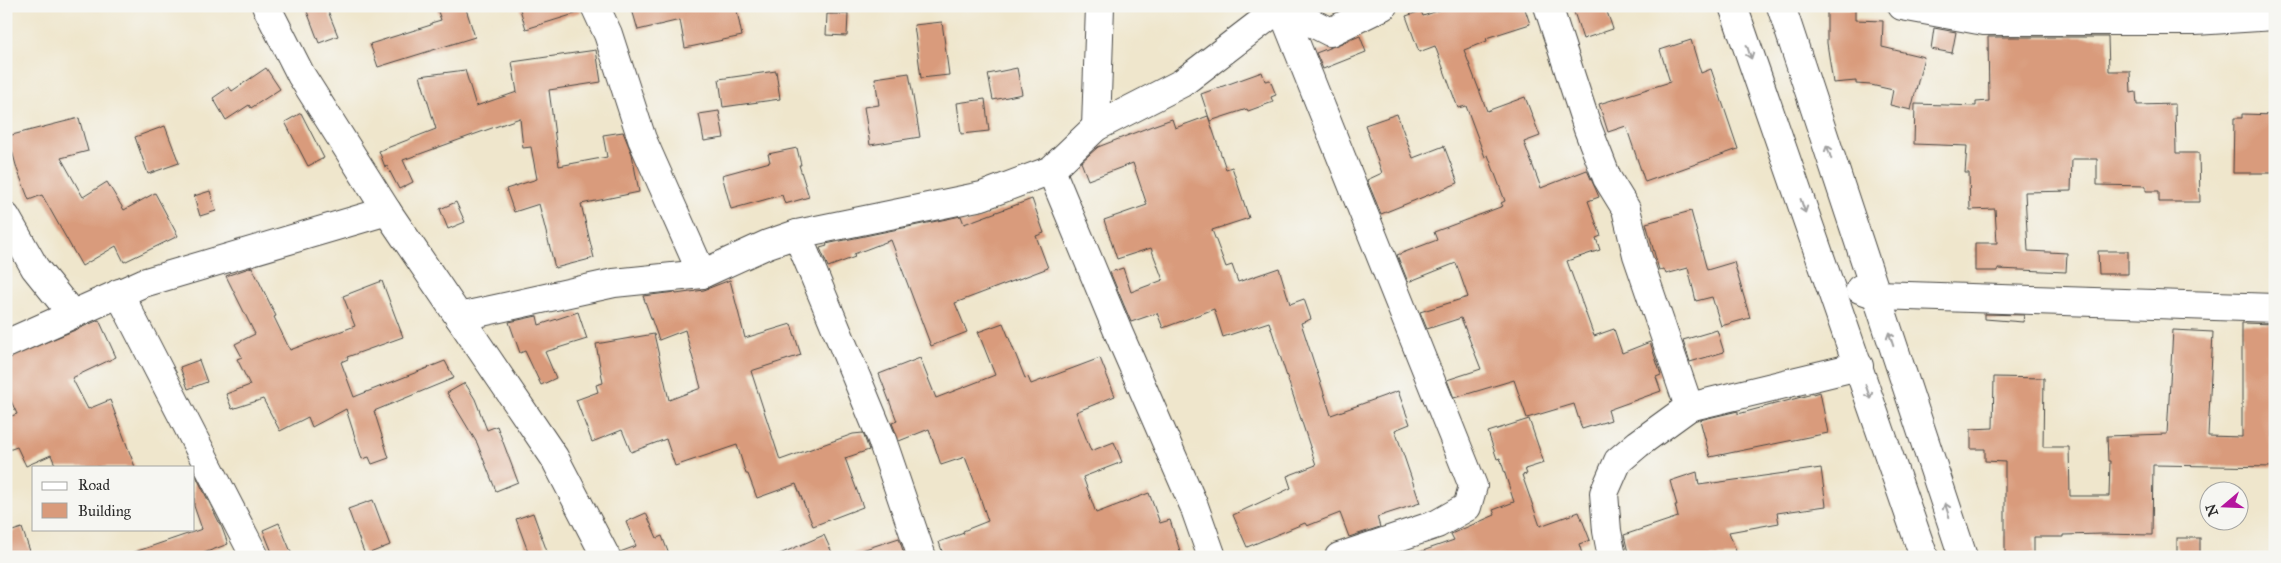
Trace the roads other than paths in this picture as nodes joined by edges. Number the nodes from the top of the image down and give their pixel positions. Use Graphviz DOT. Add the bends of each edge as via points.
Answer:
graph roads {
  1 [pos="266,6"];
  2 [pos="595,6"];
  3 [pos="1100,6"];
  4 [pos="1383,6"];
  5 [pos="1548,6"];
  6 [pos="1733,6"];
  7 [pos="1782,6"];
  8 [pos="1902,6"];
  9 [pos="1281,7"];
  10 [pos="2275,16"];
  11 [pos="1096,127"];
  12 [pos="1051,170"];
  13 [pos="387,211"];
  14 [pos="6,217"];
  15 [pos="797,234"];
  16 [pos="702,274"];
  17 [pos="1828,278"];
  18 [pos="119,293"];
  19 [pos="1876,295"];
  20 [pos="2275,308"];
  21 [pos="72,314"];
  22 [pos="458,317"];
  23 [pos="6,344"];
  24 [pos="1859,366"];
  25 [pos="1689,407"];
  26 [pos="254,557"];
  27 [pos="606,557"];
  28 [pos="922,557"];
  29 [pos="1212,557"];
  30 [pos="1339,557"];
  31 [pos="1612,557"];
  32 [pos="1924,557"];
  33 [pos="1963,557"];
  1 -- 13 [label="street" via="301,75"];
  2 -- 16 [label="street" via="608,34 642,138"];
  3 -- 11 [label="street"];
  4 -- 9 [label="street" via="1330,32"];
  5 -- 25 [label="street" via="1588,129 1607,178 1626,209 1637,255"];
  6 -- 17 [label="street, one-way"];
  19 -- 7 [label="street, one-way"];
  8 -- 10 [label="street" via="1984,21 2194,21"];
  9 -- 11 [label="street" via="1182,83"];
  9 -- 30 [label="street" via="1473,486 1467,507 1437,524"];
  11 -- 12 [label="street"];
  12 -- 15 [label="street" via="982,196"];
  12 -- 29 [label="street" via="1194,506"];
  13 -- 18 [label="street" via="143,283"];
  13 -- 22 [label="street"];
  14 -- 21 [label="street" via="35,268"];
  15 -- 16 [label="street"];
  15 -- 28 [label="street" via="881,438"];
  16 -- 22 [label="street" via="614,283"];
  17 -- 19 [label="street"];
  17 -- 24 [label="street"];
  18 -- 21 [label="street"];
  18 -- 26 [label="street"];
  19 -- 20 [label="street"];
  33 -- 19 [label="street, one-way"];
  21 -- 23 [label="street"];
  22 -- 27 [label="street" via="554,457"];
  24 -- 25 [label="street"];
  24 -- 32 [label="street, one-way"];
  25 -- 31 [label="street" via="1618,461 1604,493"];
}
